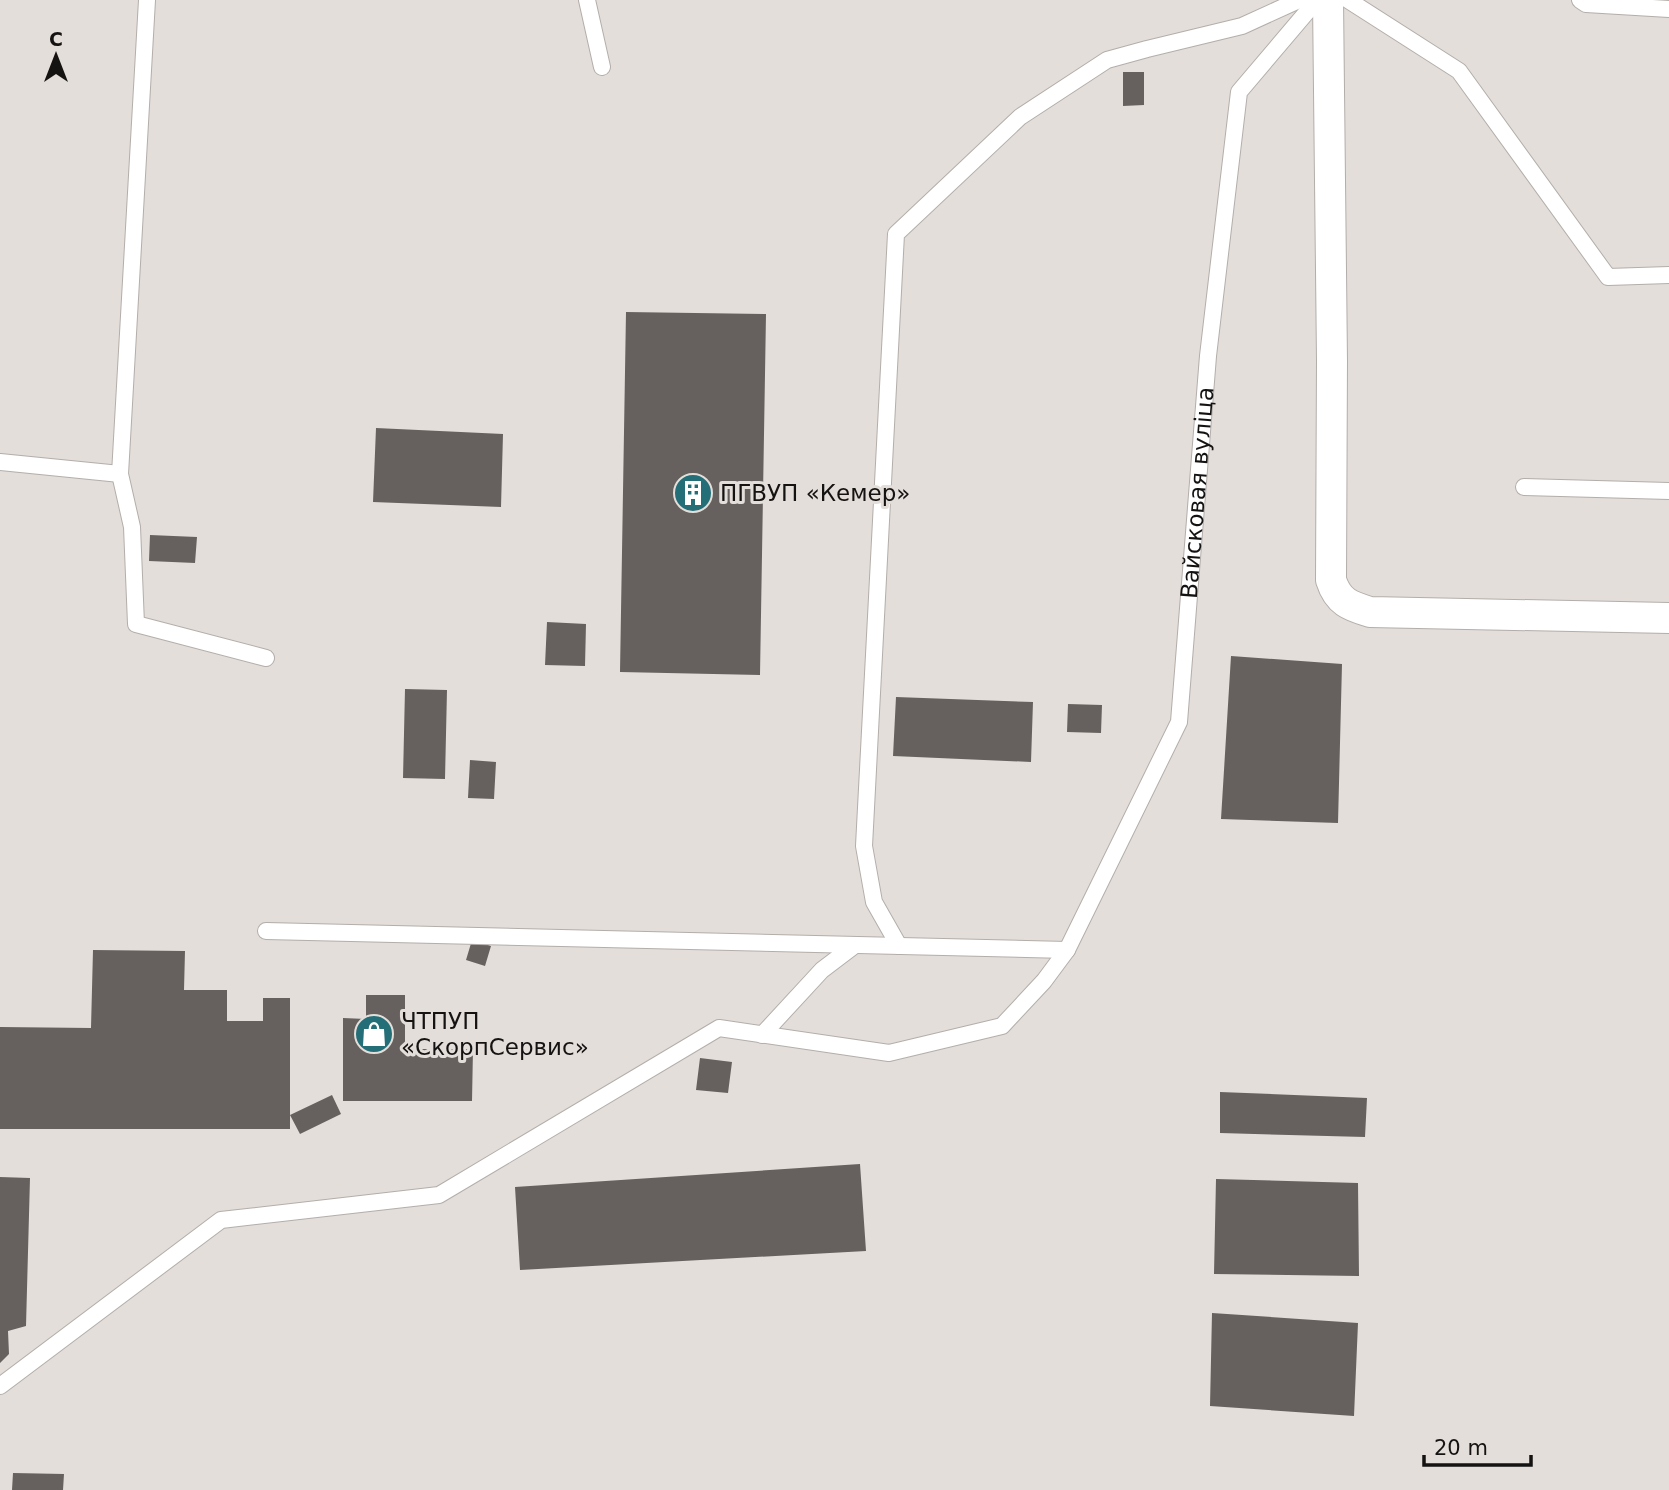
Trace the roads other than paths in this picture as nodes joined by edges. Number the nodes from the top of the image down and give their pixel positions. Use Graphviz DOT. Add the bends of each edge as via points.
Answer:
graph roads {
  1 [pos="147,0"];
  2 [pos="587,0"];
  3 [pos="1299,0"];
  4 [pos="1317,0"];
  5 [pos="1328,0"];
  6 [pos="1348,0"];
  7 [pos="1580,0"];
  8 [pos="1669,9"];
  9 [pos="602,67"];
  10 [pos="1669,275"];
  11 [pos="0,462"];
  12 [pos="120,474"];
  13 [pos="1524,487"];
  14 [pos="1669,491"];
  15 [pos="1669,618"];
  16 [pos="266,658"];
  17 [pos="266,932"];
  18 [pos="855,944"];
  19 [pos="899,946"];
  20 [pos="1067,950"];
  21 [pos="762,1035"];
  22 [pos="0,1386"];
  1 -- 12 [label="lane"];
  2 -- 9 [label="lane"];
  3 -- 19 [label="lane" via="1242,26 1107,61 1020,117 896,234 864,846 874,902"];
  4 -- 20 [label="lane, Вайсковая вуліца" via="1239,92 1208,356 1179,722"];
  5 -- 15 [label="street" via="1331,580 1335,592 1350,606 1370,612"];
  6 -- 10 [label="lane" via="1459,71 1608,277"];
  7 -- 8 [label="lane"];
  11 -- 12 [label="lane"];
  12 -- 16 [label="lane" via="132,527 136,624"];
  13 -- 14 [label="lane"];
  17 -- 18 [label="lane"];
  18 -- 19 [label="lane"];
  18 -- 21 [label="lane" via="822,970"];
  19 -- 20 [label="lane"];
  20 -- 21 [label="lane, Вайсковая вуліца" via="1002,1026 889,1054"];
  21 -- 22 [label="lane, Вайсковая вуліца" via="719,1028 439,1195 221,1220"];
}
